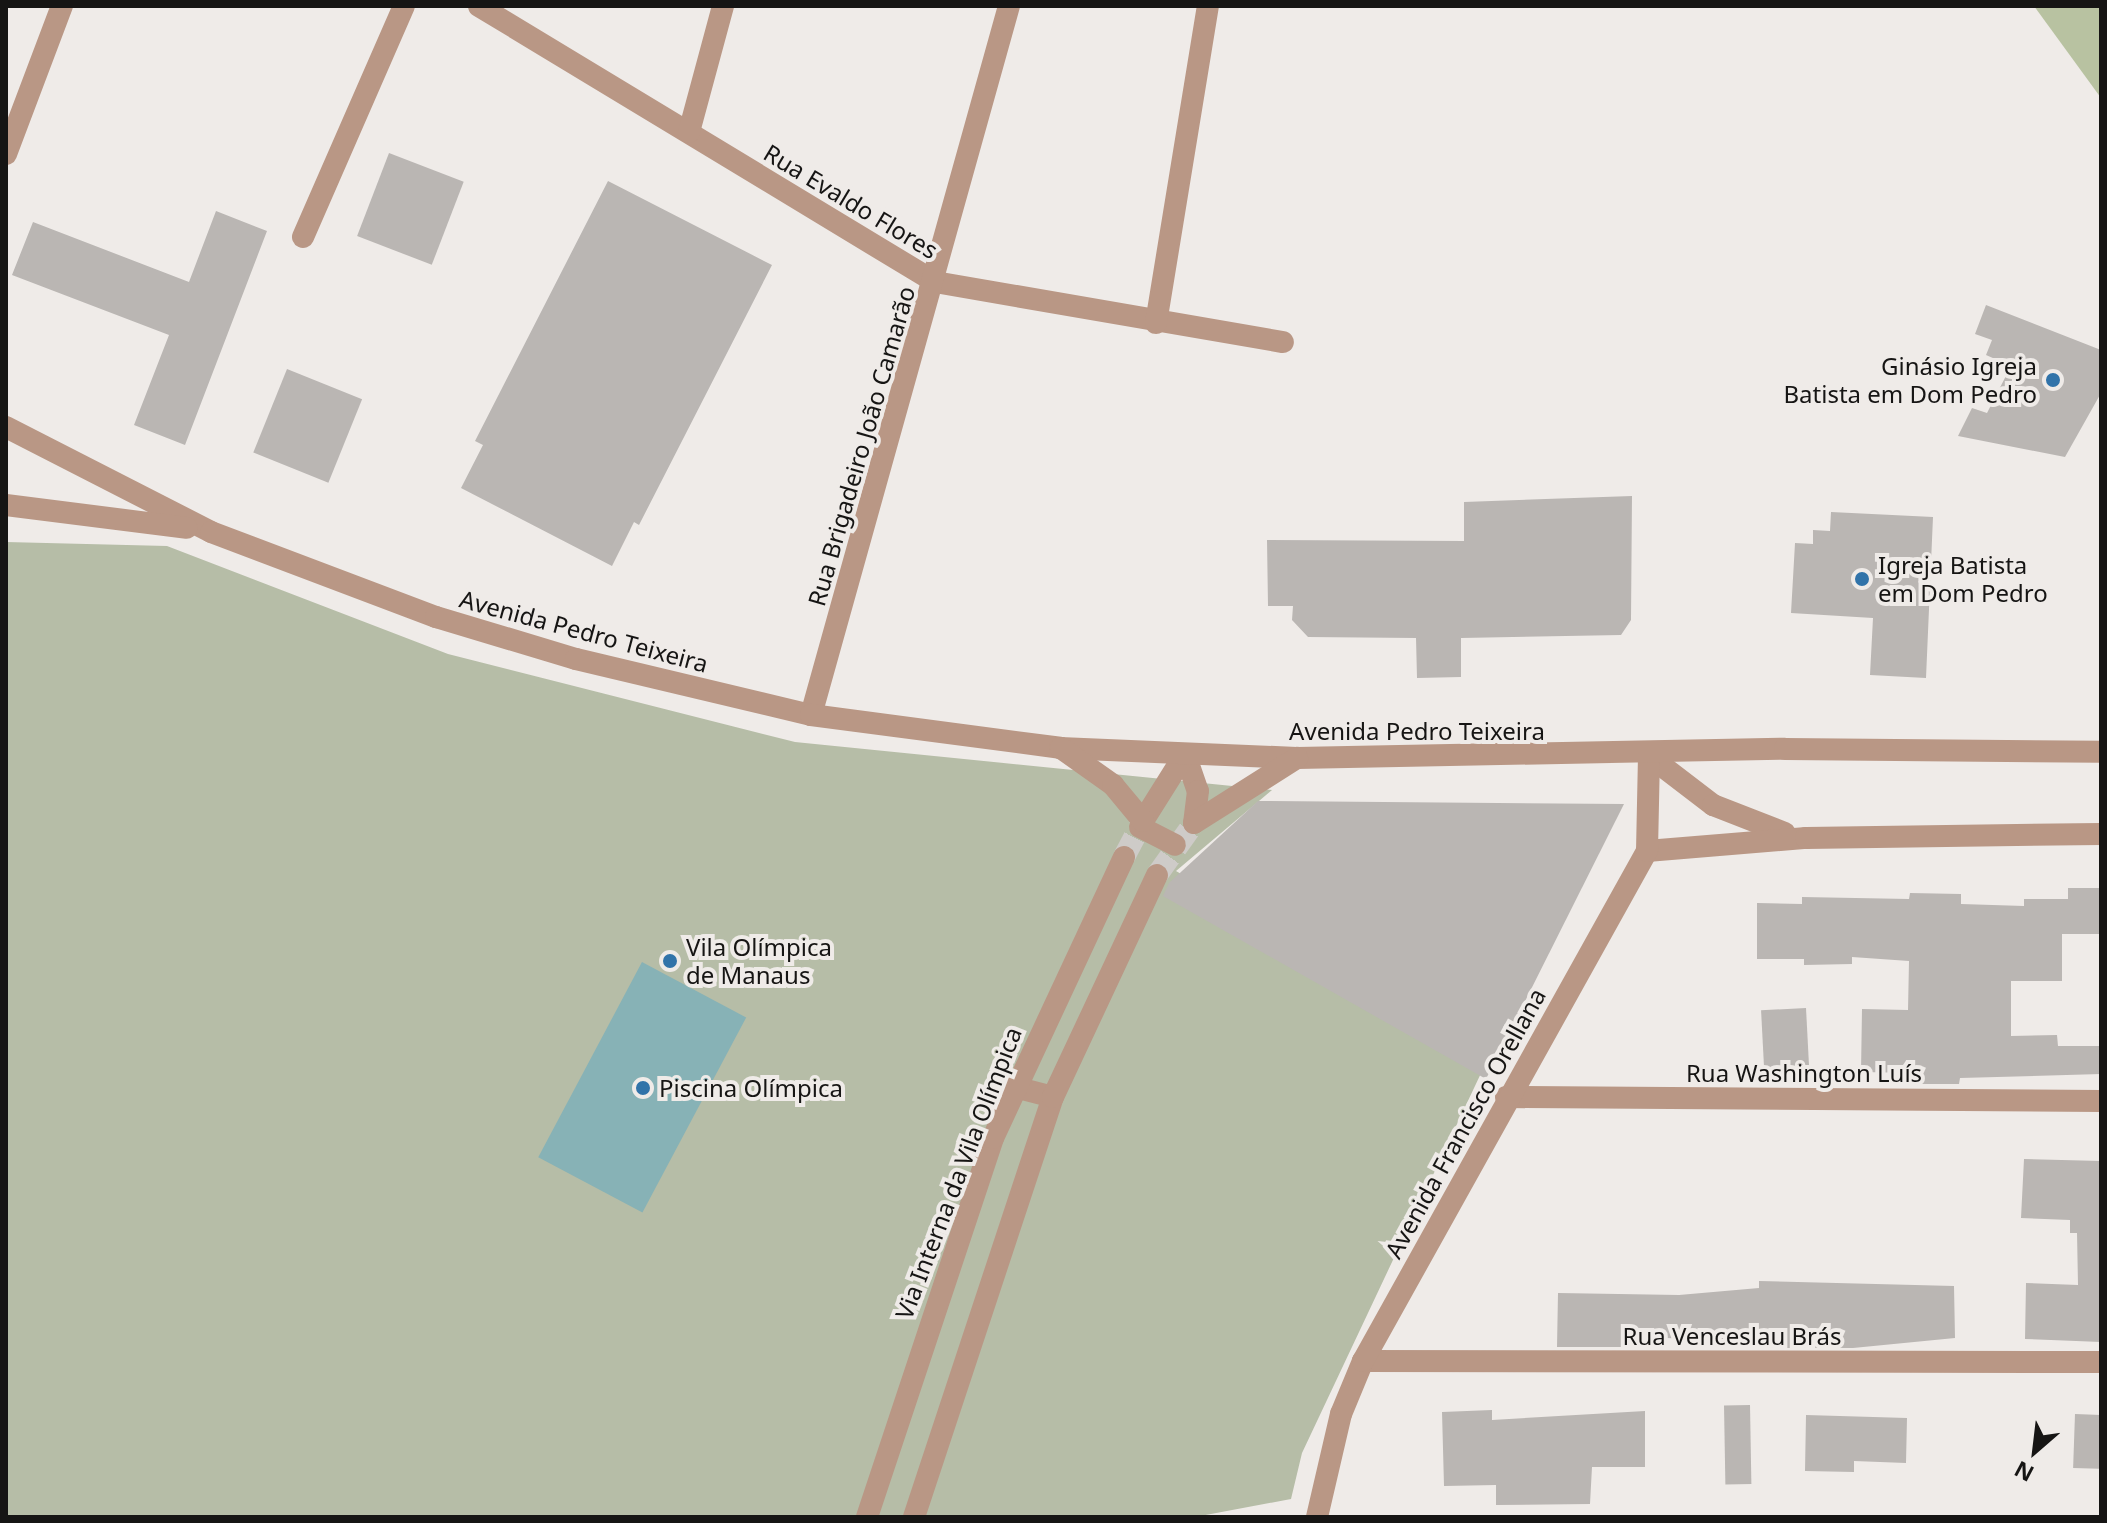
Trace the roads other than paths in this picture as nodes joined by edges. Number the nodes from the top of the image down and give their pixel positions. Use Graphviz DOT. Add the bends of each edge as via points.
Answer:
graph roads {
  1 [pos="62,6"];
  2 [pos="404,6"];
  3 [pos="479,6"];
  4 [pos="723,6"];
  5 [pos="1009,6"];
  6 [pos="1208,6"];
  7 [pos="689,132"];
  8 [pos="6,154"];
  9 [pos="303,237"];
  10 [pos="935,282"];
  11 [pos="1156,323"];
  12 [pos="1283,342"];
  13 [pos="6,427"];
  14 [pos="6,505"];
  15 [pos="211,532"];
  16 [pos="811,715"];
  17 [pos="1060,748"];
  18 [pos="2101,752"];
  19 [pos="1185,754"];
  20 [pos="1649,756"];
  21 [pos="1297,758"];
  22 [pos="1141,824"];
  23 [pos="2101,834"];
  24 [pos="1806,838"];
  25 [pos="1175,845"];
  26 [pos="1647,851"];
  27 [pos="1124,857"];
  28 [pos="1157,875"];
  29 [pos="1014,1087"];
  30 [pos="1053,1097"];
  31 [pos="1506,1097"];
  32 [pos="2101,1101"];
  33 [pos="1363,1361"];
  34 [pos="2101,1362"];
  35 [pos="867,1517"];
  36 [pos="914,1517"];
  37 [pos="1317,1517"];
  1 -- 8 [label="street"];
  2 -- 9 [label="street"];
  3 -- 7 [label="street, Rua Evaldo Flores"];
  4 -- 7 [label="street"];
  5 -- 10 [label="street, Rua Brigadeiro João Camarão"];
  6 -- 11 [label="street"];
  7 -- 10 [label="street, Rua Evaldo Flores"];
  10 -- 11 [label="street, Rua Evaldo Flores"];
  10 -- 16 [label="street, Rua Brigadeiro João Camarão"];
  11 -- 12 [label="street, Rua Evaldo Flores"];
  13 -- 15 [label="street, Avenida Pedro Teixeira"];
  14 -- 15 [label="street"];
  15 -- 16 [label="street, Avenida Pedro Teixeira" via="436,617 576,659"];
  16 -- 17 [label="street, Avenida Pedro Teixeira"];
  17 -- 19 [label="street, Avenida Pedro Teixeira"];
  17 -- 22 [label="street" via="1113,785"];
  18 -- 20 [label="street, Avenida Pedro Teixeira" via="1785,749"];
  19 -- 21 [label="street, Avenida Pedro Teixeira"];
  19 -- 21 [label="street" via="1198,791 1194,823"];
  19 -- 22 [label="street"];
  20 -- 21 [label="street, Avenida Pedro Teixeira"];
  20 -- 24 [label="street" via="1713,805"];
  20 -- 26 [label="street, Avenida Francisco Orellana"];
  22 -- 25 [label="street"];
  23 -- 24 [label="street"];
  24 -- 26 [label="street"];
  26 -- 31 [label="street, Avenida Francisco Orellana"];
  27 -- 29 [label="street, Via Interna da Vila Olímpica"];
  28 -- 30 [label="street"];
  29 -- 30 [label="street"];
  29 -- 35 [label="street, Via Interna da Vila Olímpica" via="931,1313"];
  30 -- 36 [label="street"];
  31 -- 32 [label="street, Rua Washington Luís"];
  31 -- 33 [label="street, Avenida Francisco Orellana"];
  33 -- 34 [label="street, Rua Venceslau Brás"];
  33 -- 37 [label="street, Avenida Francisco Orellana" via="1329,1455"];
}
